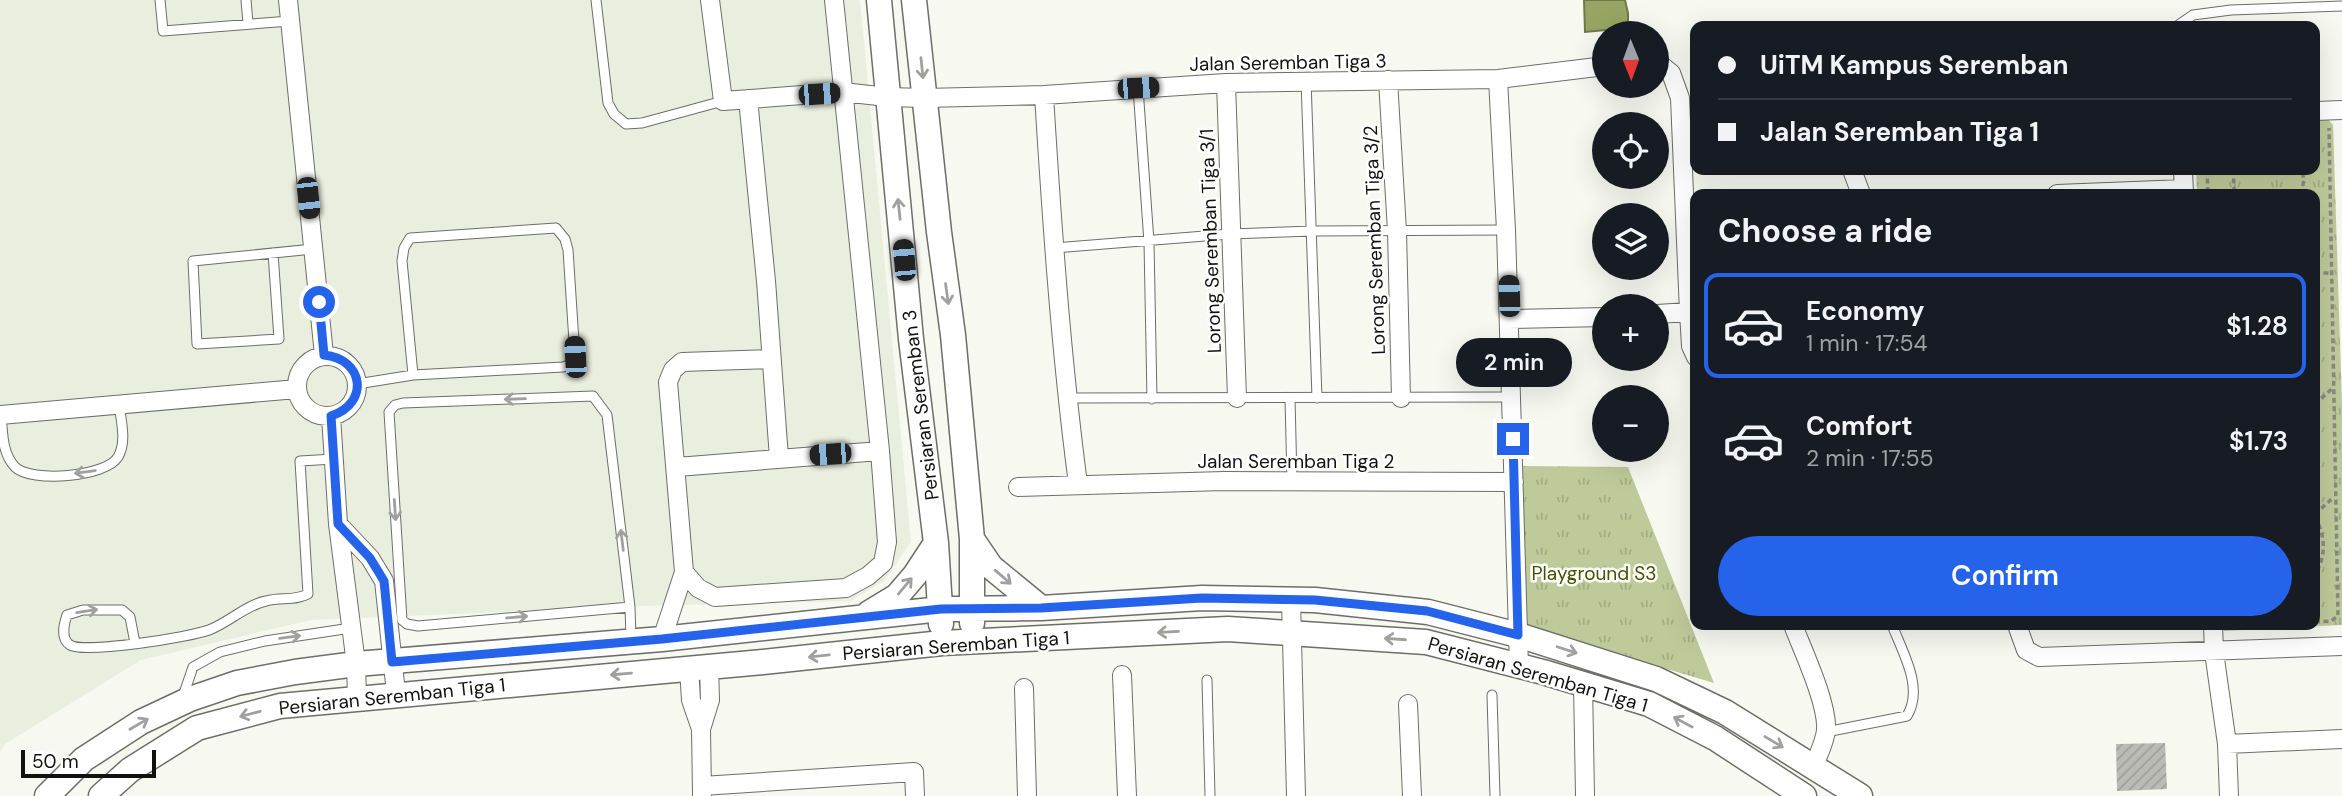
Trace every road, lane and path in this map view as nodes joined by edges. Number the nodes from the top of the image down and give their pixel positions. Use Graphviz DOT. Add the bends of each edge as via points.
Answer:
graph roads {
  1 [pos="160,0"];
  2 [pos="246,0"];
  3 [pos="288,0"];
  4 [pos="596,0"];
  5 [pos="710,0"];
  6 [pos="834,0"];
  7 [pos="879,0"];
  8 [pos="914,0"];
  9 [pos="2342,5"];
  10 [pos="290,21"];
  11 [pos="2184,21"];
  12 [pos="248,23"];
  13 [pos="1592,68"];
  14 [pos="1670,72"];
  15 [pos="1498,79"];
  16 [pos="1306,80"];
  17 [pos="1388,80"];
  18 [pos="1226,83"];
  19 [pos="1138,88"];
  20 [pos="843,92"];
  21 [pos="1044,95"];
  22 [pos="887,97"];
  23 [pos="925,98"];
  24 [pos="748,99"];
  25 [pos="723,101"];
  26 [pos="2342,110"];
  27 [pos="2320,114"];
  28 [pos="2320,118"];
  29 [pos="1506,230"];
  30 [pos="1313,231"];
  31 [pos="1397,232"];
  32 [pos="1230,234"];
  33 [pos="1149,242"];
  34 [pos="1054,248"];
  35 [pos="314,249"];
  36 [pos="273,253"];
  37 [pos="2320,273"];
  38 [pos="2332,273"];
  39 [pos="1690,276"];
  40 [pos="1690,311"];
  41 [pos="1669,313"];
  42 [pos="1592,317"];
  43 [pos="1509,319"];
  44 [pos="324,355"];
  45 [pos="771,359"];
  46 [pos="412,375"];
  47 [pos="357,384"];
  48 [pos="2334,387"];
  49 [pos="297,389"];
  50 [pos="1511,397"];
  51 [pos="1067,398"];
  52 [pos="1237,398"];
  53 [pos="1290,398"];
  54 [pos="1317,398"];
  55 [pos="1401,398"];
  56 [pos="1152,399"];
  57 [pos="2320,400"];
  58 [pos="119,404"];
  59 [pos="0,415"];
  60 [pos="331,416"];
  61 [pos="880,451"];
  62 [pos="779,458"];
  63 [pos="334,459"];
  64 [pos="677,467"];
  65 [pos="1292,481"];
  66 [pos="1514,482"];
  67 [pos="1079,484"];
  68 [pos="1018,487"];
  69 [pos="2336,495"];
  70 [pos="2320,511"];
  71 [pos="338,524"];
  72 [pos="2320,526"];
  73 [pos="972,539"];
  74 [pos="936,543"];
  75 [pos="2320,562"];
  76 [pos="684,572"];
  77 [pos="1291,600"];
  78 [pos="630,607"];
  79 [pos="972,608"];
  80 [pos="1041,608"];
  81 [pos="941,609"];
  82 [pos="863,617"];
  83 [pos="2320,622"];
  84 [pos="351,628"];
  85 [pos="1795,630"];
  86 [pos="1894,630"];
  87 [pos="2019,630"];
  88 [pos="2213,630"];
  89 [pos="1292,632"];
  90 [pos="1518,635"];
  91 [pos="662,639"];
  92 [pos="632,641"];
  93 [pos="972,641"];
  94 [pos="135,643"];
  95 [pos="942,643"];
  96 [pos="2342,646"];
  97 [pos="2214,652"];
  98 [pos="392,662"];
  99 [pos="356,664"];
  100 [pos="699,667"];
  101 [pos="1519,667"];
  102 [pos="1122,675"];
  103 [pos="1207,680"];
  104 [pos="1583,683"];
  105 [pos="1024,688"];
  106 [pos="396,693"];
  107 [pos="1492,695"];
  108 [pos="357,697"];
  109 [pos="180,704"];
  110 [pos="1409,704"];
  111 [pos="1826,732"];
  112 [pos="2342,739"];
  113 [pos="2228,744"];
  114 [pos="1814,766"];
  115 [pos="702,791"];
  116 [pos="47,796"];
  117 [pos="101,796"];
  118 [pos="915,796"];
  119 [pos="1027,796"];
  120 [pos="1127,796"];
  121 [pos="1210,796"];
  122 [pos="1296,796"];
  123 [pos="1412,796"];
  124 [pos="1495,796"];
  125 [pos="1585,796"];
  126 [pos="1804,796"];
  127 [pos="1860,796"];
  128 [pos="2230,796"];
  1 -- 12 [label="lane" via="163,31"];
  2 -- 12 [label="lane"];
  3 -- 10 [label="street"];
  4 -- 25 [label="lane" via="608,103 625,124"];
  5 -- 25 [label="street"];
  6 -- 20 [label="street"];
  7 -- 22 [label="main road, Persiaran Seremban 3"];
  8 -- 23 [label="main road, Persiaran Seremban 3, one-way"];
  9 -- 11 [label="lane" via="2231,10 2193,15"];
  10 -- 12 [label="lane"];
  10 -- 35 [label="street"];
  13 -- 15 [label="street, Jalan Seremban Tiga 3"];
  14 -- 39 [label="street" via="1680,98"];
  15 -- 17 [label="street, Jalan Seremban Tiga 3"];
  15 -- 29 [label="street"];
  16 -- 17 [label="street, Jalan Seremban Tiga 3"];
  16 -- 18 [label="street, Jalan Seremban Tiga 3"];
  16 -- 30 [label="lane"];
  17 -- 31 [label="street, Lorong Seremban Tiga 3/2"];
  18 -- 19 [label="street, Jalan Seremban Tiga 3"];
  18 -- 32 [label="street, Lorong Seremban Tiga 3/1"];
  19 -- 21 [label="street, Jalan Seremban Tiga 3"];
  19 -- 33 [label="lane"];
  20 -- 22 [label="street, Jalan Seremban Tiga 3"];
  20 -- 24 [label="street, Jalan Seremban Tiga 3"];
  20 -- 61 [label="street"];
  21 -- 23 [label="street, Jalan Seremban Tiga 3"];
  21 -- 34 [label="street"];
  22 -- 23 [label="street, Jalan Seremban Tiga 3"];
  74 -- 22 [label="main road, Persiaran Seremban 3, one-way"];
  23 -- 73 [label="main road, Persiaran Seremban 3, one-way"];
  24 -- 25 [label="street, Jalan Seremban Tiga 3"];
  24 -- 45 [label="street"];
  26 -- 27 [label="street"];
  28 -- 38 [label="path" via="2329,129"];
  29 -- 31 [label="lane"];
  29 -- 43 [label="street"];
  30 -- 31 [label="lane"];
  30 -- 32 [label="lane"];
  30 -- 54 [label="lane"];
  31 -- 55 [label="street, Lorong Seremban Tiga 3/2"];
  32 -- 33 [label="lane"];
  32 -- 52 [label="street, Lorong Seremban Tiga 3/1"];
  33 -- 34 [label="lane"];
  33 -- 56 [label="lane"];
  34 -- 51 [label="street"];
  35 -- 36 [label="lane"];
  35 -- 44 [label="street"];
  36 -- 36 [label="lane" via="193,261 197,344 279,339"];
  37 -- 38 [label="path"];
  38 -- 48 [label="path"];
  40 -- 41 [label="street"];
  42 -- 43 [label="street"];
  43 -- 50 [label="street"];
  44 -- 47 [label="street" via="352,368"];
  44 -- 49 [label="street" via="301,370"];
  45 -- 62 [label="street"];
  45 -- 64 [label="street" via="682,362 673,370 668,382"];
  46 -- 46 [label="lane" via="572,364 568,250 556,228 410,238 402,261"];
  46 -- 47 [label="lane"];
  47 -- 60 [label="street" via="349,406"];
  48 -- 57 [label="path"];
  48 -- 69 [label="path"];
  49 -- 58 [label="street"];
  49 -- 60 [label="street" via="312,412"];
  50 -- 55 [label="lane"];
  50 -- 66 [label="street"];
  51 -- 56 [label="lane"];
  51 -- 67 [label="street"];
  52 -- 53 [label="lane"];
  52 -- 56 [label="lane"];
  53 -- 54 [label="lane"];
  53 -- 65 [label="lane"];
  54 -- 55 [label="lane"];
  58 -- 59 [label="street"];
  58 -- 59 [label="lane, one-way" via="123,446 117,459 108,467 59,475 34,475 18,469 6,456"];
  60 -- 63 [label="street"];
  61 -- 62 [label="street"];
  61 -- 76 [label="street" via="887,542 883,563 868,576 846,588 715,597 698,588"];
  62 -- 64 [label="street"];
  63 -- 71 [label="street"];
  63 -- 94 [label="lane" via="300,461 308,594 265,601 210,630"];
  64 -- 76 [label="street"];
  65 -- 66 [label="street, Jalan Seremban Tiga 2"];
  65 -- 67 [label="street, Jalan Seremban Tiga 2"];
  66 -- 90 [label="street"];
  67 -- 68 [label="street, Jalan Seremban Tiga 2"];
  69 -- 70 [label="path"];
  69 -- 83 [label="path" via="2338,615"];
  71 -- 84 [label="street"];
  71 -- 98 [label="street" via="370,558 384,581"];
  72 -- 75 [label="path" via="2324,542"];
  73 -- 79 [label="main road, Persiaran Seremban 3"];
  73 -- 80 [label="main road, one-way" via="991,567"];
  74 -- 81 [label="main road, Persiaran Seremban 3"];
  82 -- 74 [label="main road, one-way" via="897,596"];
  76 -- 91 [label="street"];
  77 -- 80 [label="main road, Persiaran Seremban Tiga 1" via="1202,598"];
  77 -- 89 [label="street"];
  77 -- 90 [label="main road, Persiaran Seremban Tiga 1" via="1427,611"];
  78 -- 78 [label="lane, one-way" via="607,415 593,396 402,403 389,412 402,620 418,626"];
  78 -- 92 [label="lane"];
  79 -- 80 [label="main road, Persiaran Seremban Tiga 1"];
  79 -- 81 [label="main road, Persiaran Seremban Tiga 1"];
  79 -- 93 [label="main road, Persiaran Seremban 3"];
  81 -- 82 [label="main road, Persiaran Seremban Tiga 1"];
  81 -- 95 [label="main road, Persiaran Seremban 3"];
  82 -- 91 [label="main road, Persiaran Seremban Tiga 1"];
  84 -- 99 [label="street"];
  109 -- 84 [label="lane, one-way" via="193,667 220,652"];
  85 -- 111 [label="street" via="1823,705"];
  86 -- 111 [label="lane" via="1915,690 1907,716"];
  87 -- 97 [label="street" via="2026,650 2039,657"];
  88 -- 97 [label="street"];
  89 -- 93 [label="main road, Persiaran Seremban Tiga 1, one-way" via="1227,629"];
  101 -- 89 [label="main road, Persiaran Seremban Tiga 1, one-way" via="1426,642"];
  89 -- 122 [label="street"];
  90 -- 101 [label="street"];
  90 -- 114 [label="main road, Persiaran Seremban Tiga 1, one-way" via="1656,679 1725,712"];
  91 -- 92 [label="main road, Persiaran Seremban Tiga 1"];
  92 -- 98 [label="main road, Persiaran Seremban Tiga 1"];
  93 -- 95 [label="main road, Persiaran Seremban Tiga 1"];
  94 -- 94 [label="lane, one-way" via="80,647 65,638 63,627 67,615 83,610 122,610 130,617"];
  95 -- 100 [label="main road, Persiaran Seremban Tiga 1, one-way"];
  96 -- 97 [label="street"];
  97 -- 113 [label="street"];
  98 -- 99 [label="main road, Persiaran Seremban Tiga 1"];
  98 -- 106 [label="street"];
  99 -- 108 [label="street"];
  99 -- 109 [label="main road, Persiaran Seremban Tiga 1" via="237,683"];
  100 -- 106 [label="main road, Persiaran Seremban Tiga 1, one-way"];
  100 -- 115 [label="street" via="710,700 701,729"];
  101 -- 104 [label="main road, Persiaran Seremban Tiga 1"];
  102 -- 120 [label="street"];
  103 -- 121 [label="lane"];
  104 -- 125 [label="street"];
  126 -- 104 [label="main road, Persiaran Seremban Tiga 1, one-way" via="1715,738 1650,704"];
  105 -- 119 [label="street"];
  106 -- 108 [label="main road, Persiaran Seremban Tiga 1"];
  107 -- 124 [label="lane"];
  108 -- 117 [label="main road, Persiaran Seremban Tiga 1, one-way" via="280,706 197,728 130,770"];
  116 -- 109 [label="main road, Persiaran Seremban Tiga 1, one-way" via="84,759 141,722"];
  110 -- 123 [label="street"];
  111 -- 114 [label="street"];
  112 -- 113 [label="street"];
  113 -- 128 [label="street"];
  114 -- 127 [label="main road, Persiaran Seremban Tiga 1"];
  115 -- 118 [label="street" via="914,772"];
}
